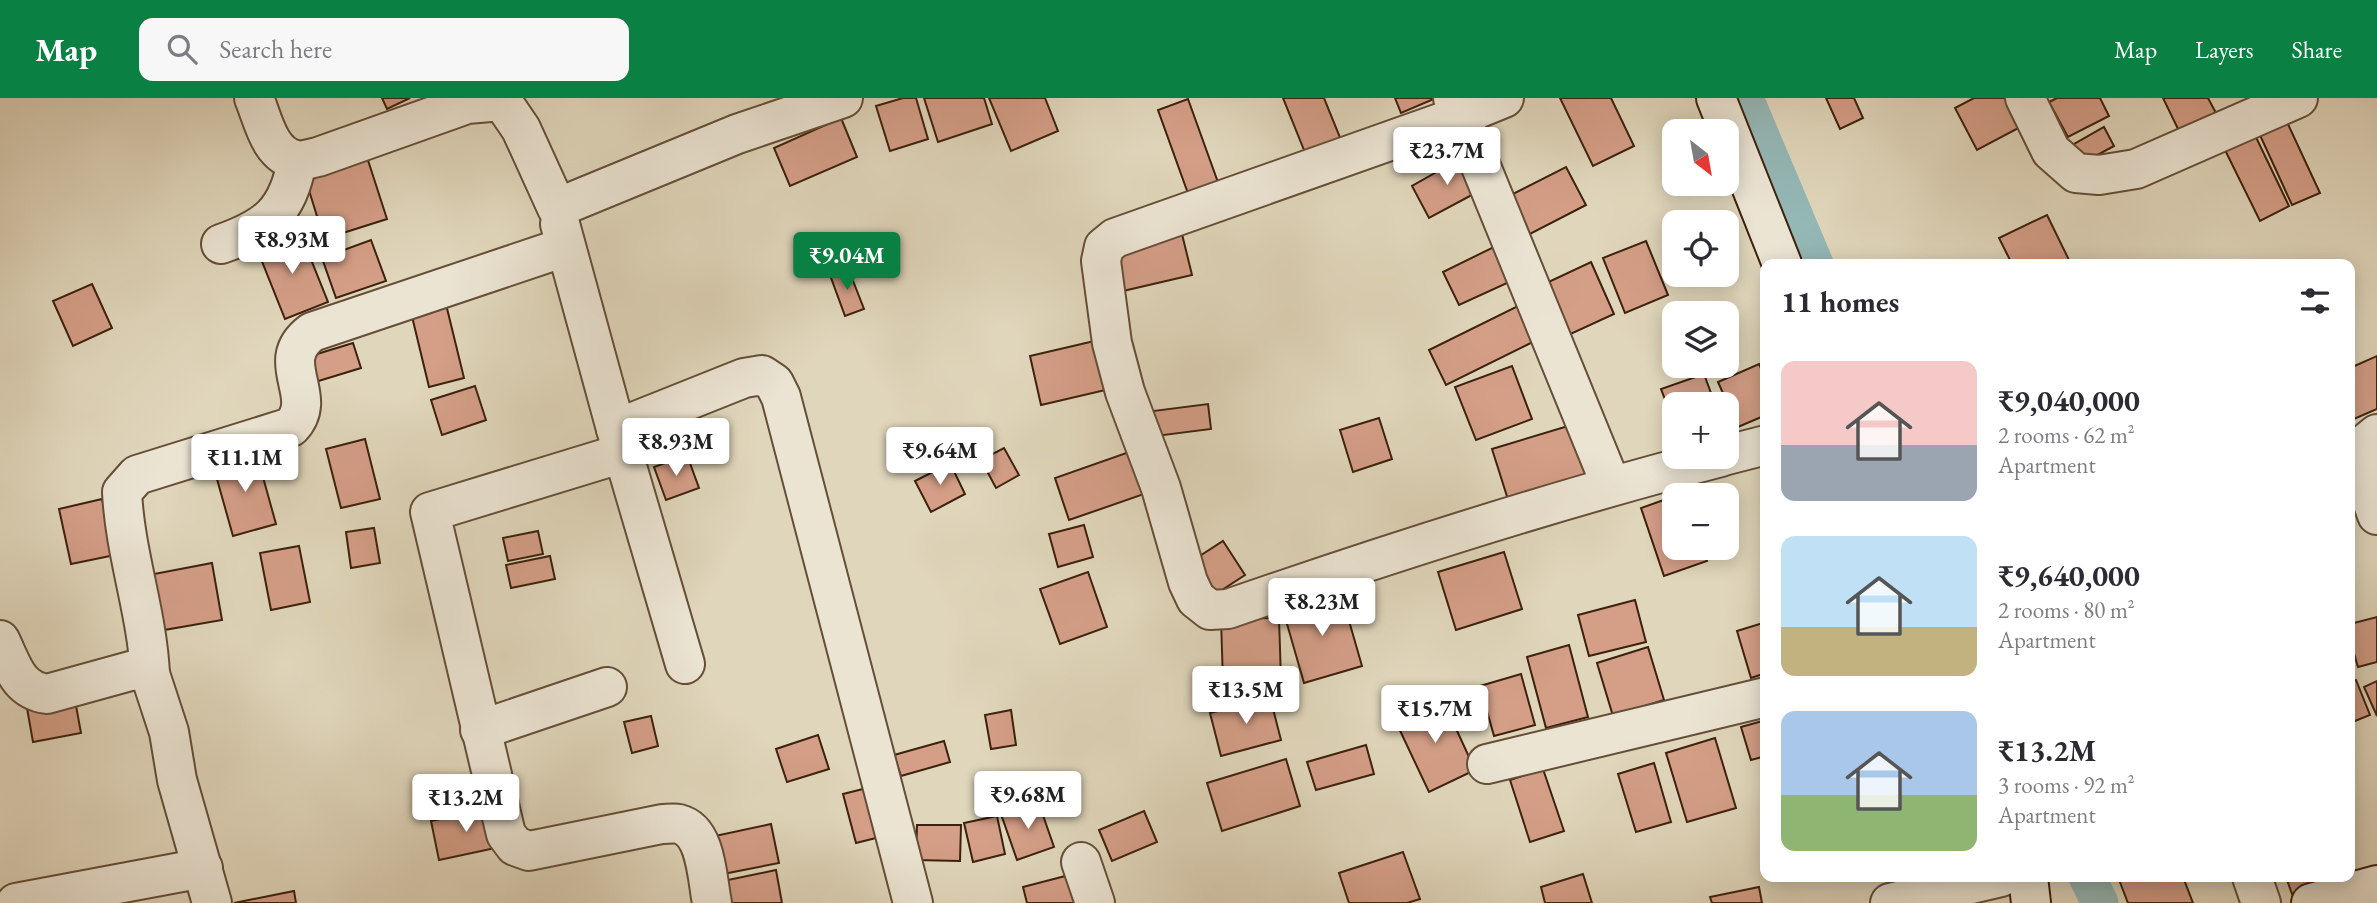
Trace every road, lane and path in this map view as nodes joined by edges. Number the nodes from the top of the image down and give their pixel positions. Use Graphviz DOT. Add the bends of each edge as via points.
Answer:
graph roads {
  1 [pos="254,98"];
  2 [pos="843,98"];
  3 [pos="1504,98"];
  4 [pos="1716,98"];
  5 [pos="2025,98"];
  6 [pos="2298,98"];
  7 [pos="501,99"];
  8 [pos="1457,107"];
  9 [pos="297,161"];
  10 [pos="557,208"];
  11 [pos="221,244"];
  12 [pos="565,247"];
  13 [pos="1780,259"];
  14 [pos="2377,434"];
  15 [pos="619,441"];
  16 [pos="1760,447"];
  17 [pos="1739,452"];
  18 [pos="1674,469"];
  19 [pos="1611,485"];
  20 [pos="2377,515"];
  21 [pos="0,640"];
  22 [pos="685,664"];
  23 [pos="150,674"];
  24 [pos="607,687"];
  25 [pos="1760,698"];
  26 [pos="480,730"];
  27 [pos="1487,764"];
  28 [pos="1081,862"];
  29 [pos="1980,882"];
  30 [pos="2029,882"];
  31 [pos="2254,882"];
  32 [pos="2377,885"];
  33 [pos="207,886"];
  34 [pos="16,903"];
  35 [pos="712,903"];
  36 [pos="913,903"];
  37 [pos="1095,903"];
  38 [pos="1890,903"];
  39 [pos="2031,903"];
  40 [pos="2261,903"];
  41 [pos="2311,903"];
  1 -- 9 [label="street" via="271,141 282,154"];
  2 -- 10 [label="street" via="737,134"];
  3 -- 8 [label="street"];
  4 -- 13 [label="street"];
  5 -- 6 [label="street" via="2051,151 2076,173 2099,175 2136,169"];
  7 -- 9 [label="street" via="467,104"];
  7 -- 10 [label="street" via="521,128"];
  8 -- 19 [label="street"];
  8 -- 19 [label="street" via="1115,238 1104,247 1101,261 1112,343 1188,582 1196,598 1210,610 1228,610"];
  9 -- 11 [label="street" via="294,181 279,212 249,234"];
  10 -- 12 [label="street"];
  12 -- 15 [label="street"];
  12 -- 23 [label="street" via="312,332 300,341 294,355 302,407 301,417 291,427 137,475 122,492 123,515"];
  14 -- 20 [label="street" via="2360,448 2360,467"];
  15 -- 22 [label="street"];
  15 -- 26 [label="street" via="430,512"];
  15 -- 36 [label="street" via="744,378 762,375 774,383"];
  16 -- 17 [label="street"];
  18 -- 19 [label="street"];
  21 -- 23 [label="street" via="20,682 36,693 134,670"];
  23 -- 33 [label="street"];
  24 -- 26 [label="street"];
  25 -- 27 [label="street"];
  26 -- 35 [label="street" via="501,818 515,846 529,851 678,824 692,830 700,845"];
  28 -- 37 [label="street"];
  29 -- 38 [label="street"];
  30 -- 39 [label="street"];
  31 -- 40 [label="street"];
  32 -- 41 [label="street"];
  33 -- 34 [label="street"];
}
